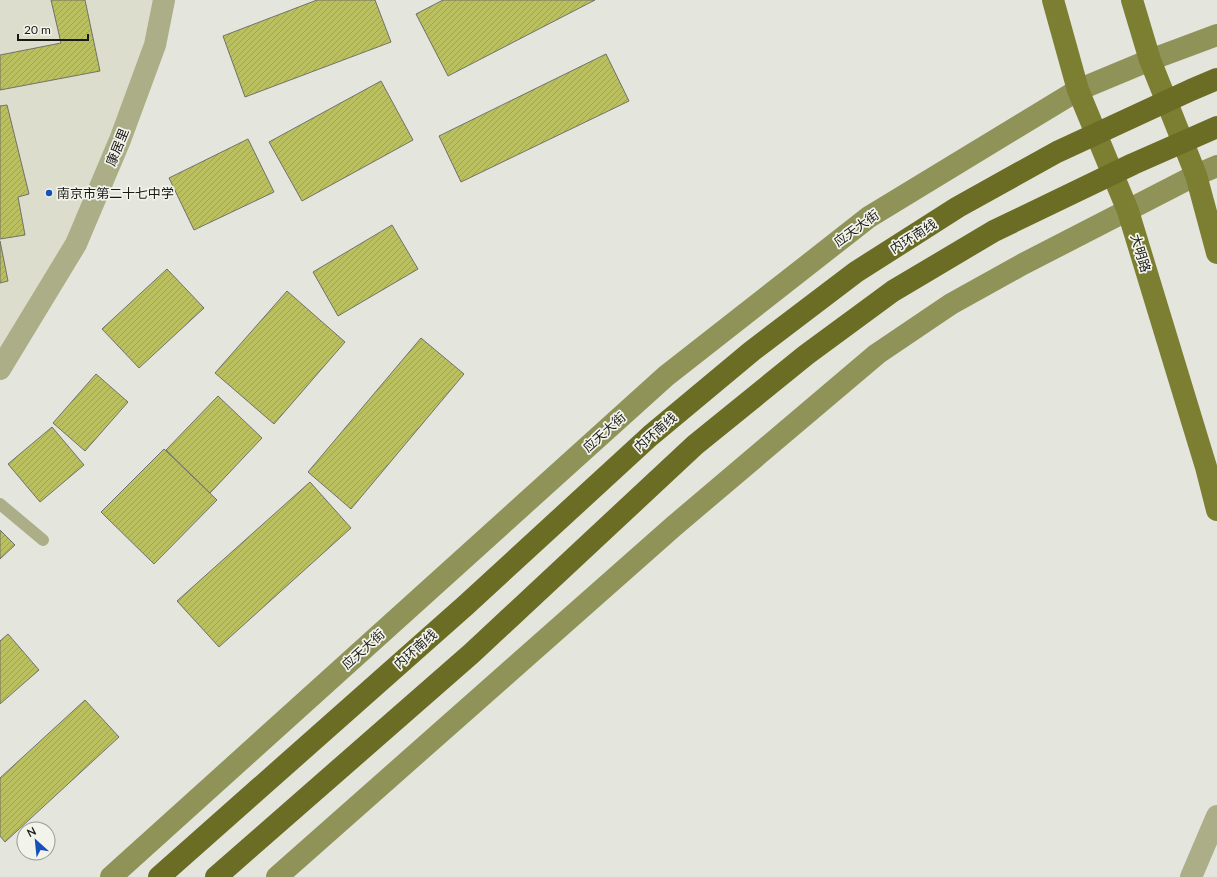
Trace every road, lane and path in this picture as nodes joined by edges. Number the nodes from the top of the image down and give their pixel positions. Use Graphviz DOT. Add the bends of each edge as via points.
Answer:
graph roads {
  1 [pos="164,0"];
  2 [pos="1053,0"];
  3 [pos="1132,0"];
  4 [pos="1217,35"];
  5 [pos="1150,60"];
  6 [pos="1217,79"];
  7 [pos="1078,90"];
  8 [pos="1217,127"];
  9 [pos="1217,166"];
  10 [pos="1196,175"];
  11 [pos="1128,211"];
  12 [pos="1217,253"];
  13 [pos="0,369"];
  14 [pos="0,504"];
  15 [pos="1217,510"];
  16 [pos="44,540"];
  17 [pos="1217,816"];
  18 [pos="111,877"];
  19 [pos="159,877"];
  20 [pos="216,877"];
  21 [pos="277,877"];
  22 [pos="1191,877"];
  1 -- 13 [label="street, 康居里" via="155,45 120,140 76,244"];
  2 -- 7 [label="main road, 大明路"];
  3 -- 5 [label="main road"];
  4 -- 5 [label="main road, 应天大街"];
  5 -- 7 [label="main road, 应天大街"];
  5 -- 10 [label="main road"];
  6 -- 19 [label="highway, 内环南线" via="1057,152 958,208 856,272 776,332 650,436 466,605"];
  7 -- 11 [label="main road, 大明路"];
  7 -- 18 [label="main road, 应天大街" via="869,217 666,376"];
  8 -- 20 [label="highway" via="994,231 893,291 806,356 695,445 472,653"];
  9 -- 10 [label="main road"];
  10 -- 11 [label="main road"];
  10 -- 12 [label="main road"];
  11 -- 15 [label="main road, 大明路"];
  11 -- 21 [label="main road" via="1022,264 958,301 877,354 674,526"];
  14 -- 16 [label="lane"];
  17 -- 22 [label="street"];
}
